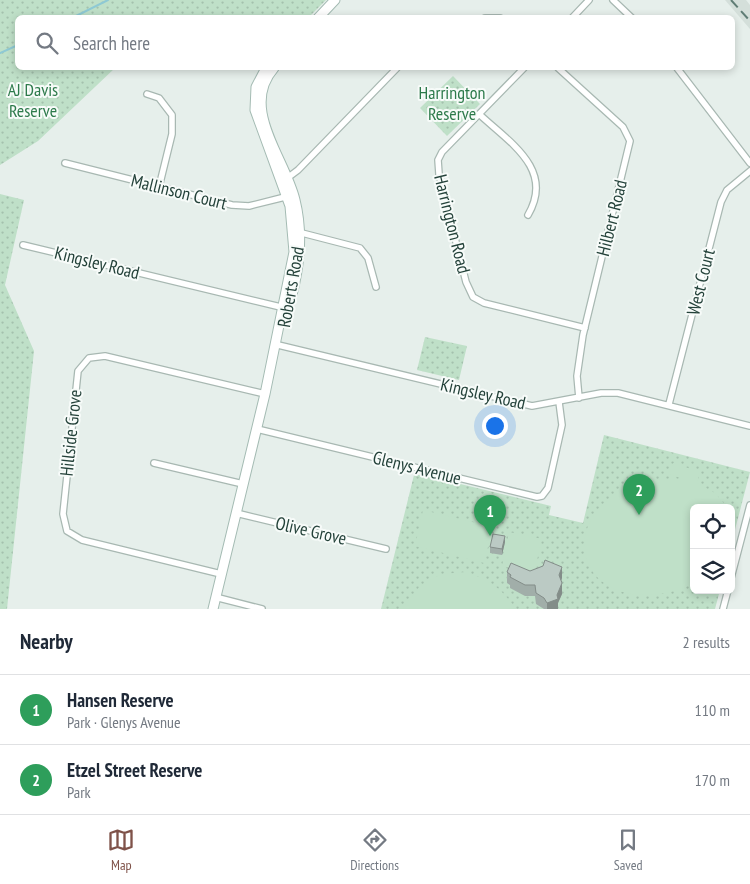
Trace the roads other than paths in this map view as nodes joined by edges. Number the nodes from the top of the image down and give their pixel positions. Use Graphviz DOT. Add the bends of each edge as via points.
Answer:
graph roads {
  1 [pos="335,0"];
  2 [pos="589,0"];
  3 [pos="613,0"];
  4 [pos="321,15"];
  5 [pos="575,15"];
  6 [pos="629,15"];
  7 [pos="265,70"];
  8 [pos="273,70"];
  9 [pos="394,70"];
  10 [pos="522,70"];
  11 [pos="560,70"];
  12 [pos="679,70"];
  13 [pos="147,94"];
  14 [pos="479,114"];
  15 [pos="65,163"];
  16 [pos="750,163"];
  17 [pos="750,171"];
  18 [pos="285,179"];
  19 [pos="158,187"];
  20 [pos="290,195"];
  21 [pos="528,215"];
  22 [pos="297,232"];
  23 [pos="23,245"];
  24 [pos="376,287"];
  25 [pos="286,308"];
  26 [pos="585,328"];
  27 [pos="277,345"];
  28 [pos="265,394"];
  29 [pos="579,398"];
  30 [pos="559,402"];
  31 [pos="669,404"];
  32 [pos="750,426"];
  33 [pos="257,429"];
  34 [pos="154,462"];
  35 [pos="243,484"];
  36 [pos="750,505"];
  37 [pos="236,513"];
  38 [pos="386,549"];
  39 [pos="735,563"];
  40 [pos="221,574"];
  41 [pos="727,594"];
  42 [pos="216,597"];
  43 [pos="213,609"];
  44 [pos="262,609"];
  45 [pos="723,609"];
  1 -- 4 [label="street"];
  2 -- 5 [label="street"];
  3 -- 6 [label="street"];
  7 -- 18 [label="street, Roberts Road" via="256,87 254,110"];
  8 -- 18 [label="street, Roberts Road" via="263,87 261,111"];
  9 -- 18 [label="street"];
  10 -- 14 [label="street, Harrington Road"];
  11 -- 26 [label="street, Hilbert Road" via="623,127 630,141"];
  12 -- 16 [label="street"];
  13 -- 19 [label="street" via="159,98 172,115 172,134"];
  14 -- 21 [label="street" via="522,154 535,174 537,194"];
  14 -- 26 [label="street, Harrington Road" via="442,152 438,165 469,291 484,303"];
  15 -- 19 [label="street, Mallinson Court"];
  17 -- 31 [label="street, West Court" via="727,190 721,202"];
  18 -- 20 [label="street, Roberts Road"];
  19 -- 20 [label="street, Mallinson Court" via="237,206"];
  20 -- 22 [label="street, Roberts Road"];
  22 -- 24 [label="street" via="352,244 364,250"];
  22 -- 25 [label="street, Roberts Road"];
  23 -- 25 [label="street, Kingsley Road"];
  25 -- 27 [label="street, Roberts Road"];
  26 -- 29 [label="street, Hilbert Road" via="577,376"];
  27 -- 28 [label="street, Roberts Road"];
  27 -- 30 [label="street, Kingsley Road" via="532,406"];
  28 -- 33 [label="street, Roberts Road"];
  28 -- 40 [label="street, Hillside Grove" via="105,356 89,358 78,371 64,514 67,531 82,540"];
  29 -- 30 [label="street, Kingsley Road"];
  29 -- 31 [label="street, Kingsley Road" via="618,392"];
  30 -- 33 [label="street, Glenys Avenue" via="562,425 548,488 537,497"];
  31 -- 32 [label="street, Kingsley Road"];
  33 -- 35 [label="street, Roberts Road"];
  34 -- 35 [label="street"];
  35 -- 37 [label="street, Roberts Road"];
  36 -- 39 [label="street"];
  37 -- 38 [label="street, Olive Grove"];
  37 -- 40 [label="street, Roberts Road"];
  40 -- 42 [label="street, Roberts Road"];
  41 -- 45 [label="street"];
  42 -- 43 [label="street, Roberts Road"];
  42 -- 44 [label="street"];
}
